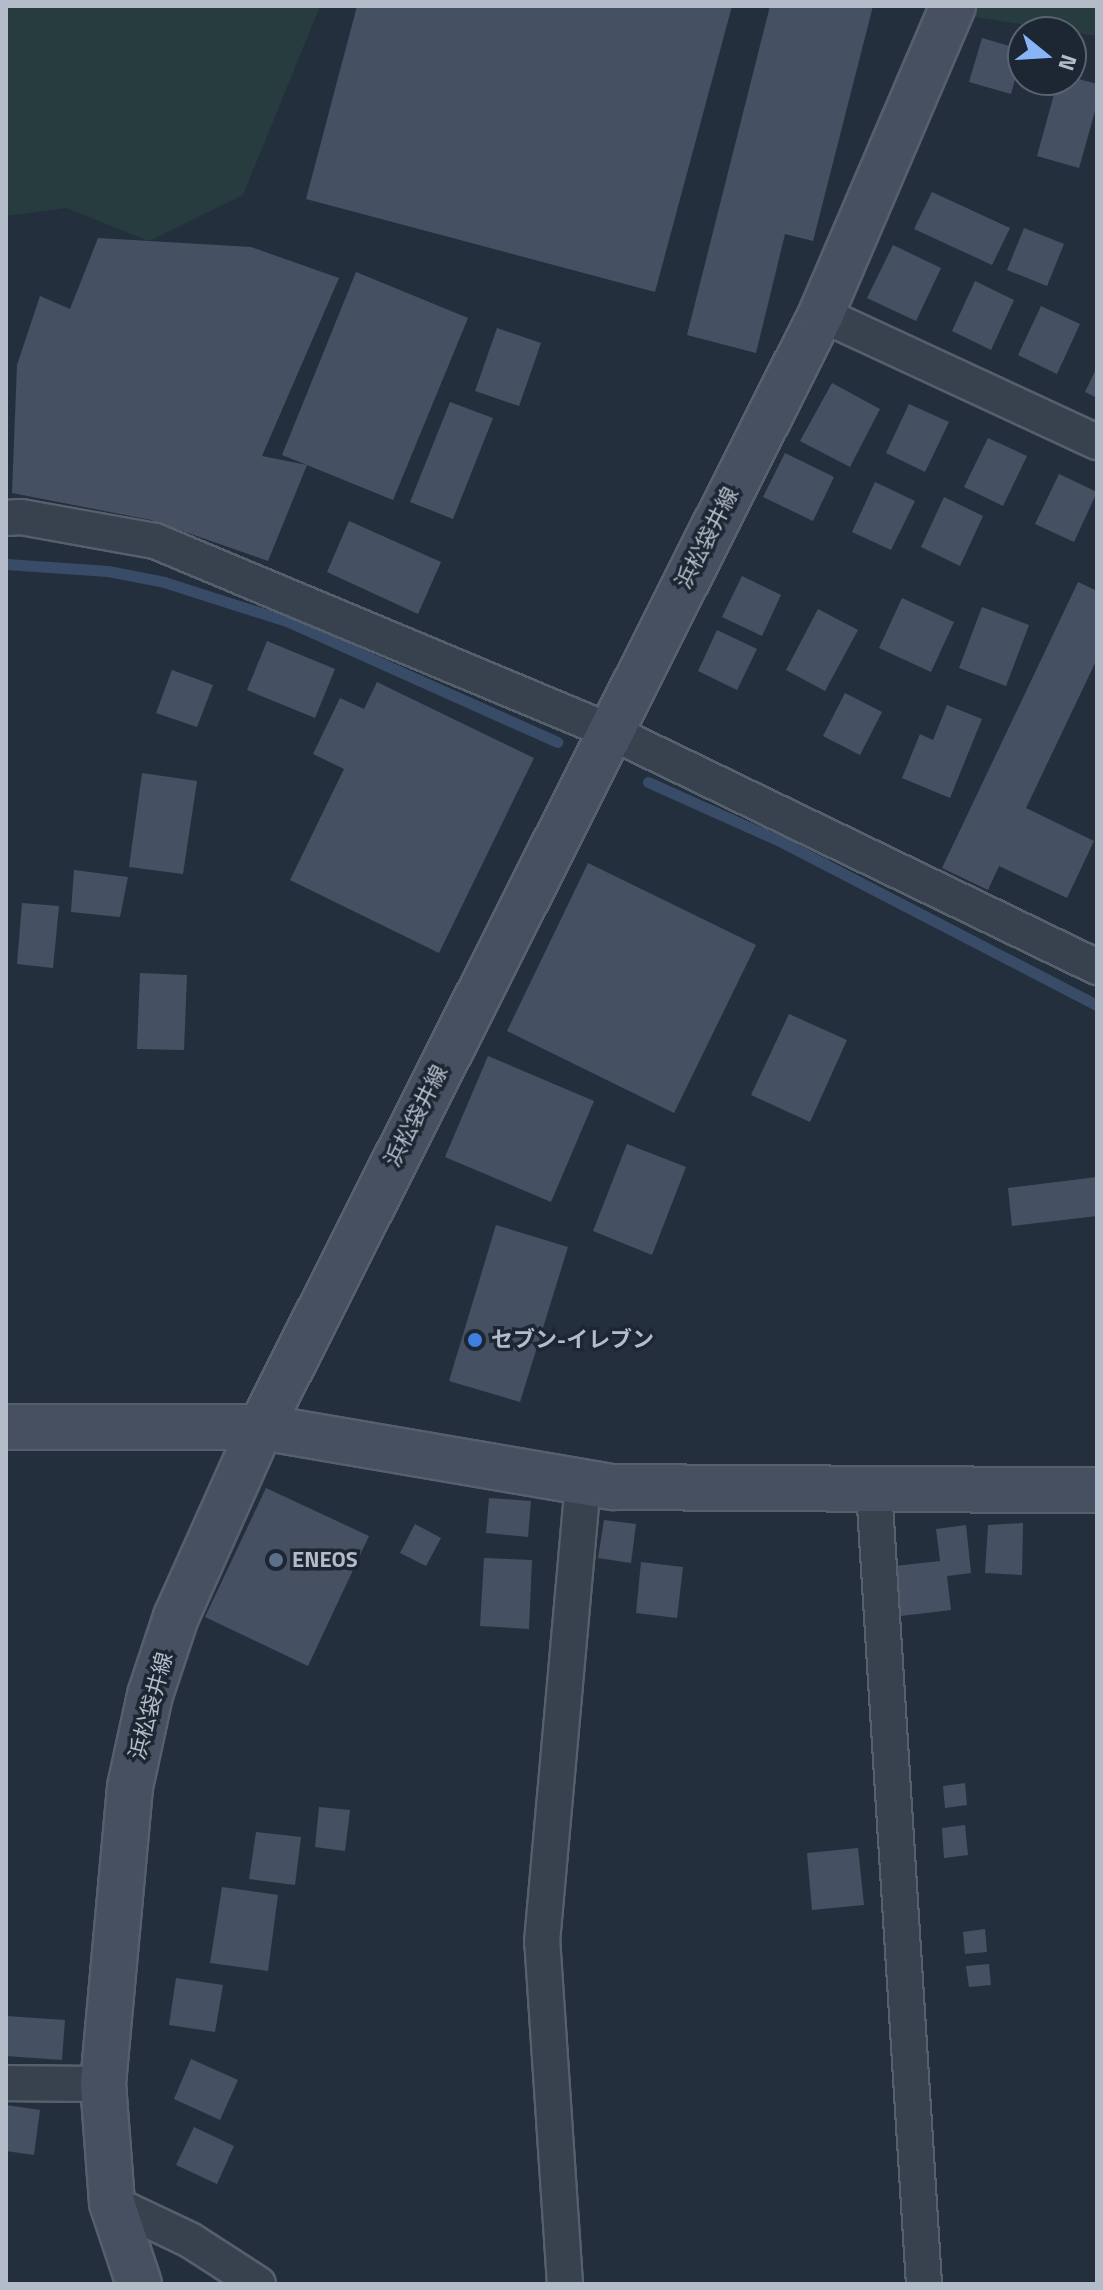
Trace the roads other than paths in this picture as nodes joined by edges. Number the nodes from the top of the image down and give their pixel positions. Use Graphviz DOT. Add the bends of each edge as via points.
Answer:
graph roads {
  1 [pos="953,6"];
  2 [pos="821,314"];
  3 [pos="1097,442"];
  4 [pos="6,518"];
  5 [pos="609,731"];
  6 [pos="1097,967"];
  7 [pos="6,1427"];
  8 [pos="261,1427"];
  9 [pos="583,1482"];
  10 [pos="874,1489"];
  11 [pos="1097,1490"];
  12 [pos="6,2083"];
  13 [pos="103,2084"];
  14 [pos="112,2203"];
  15 [pos="139,2284"];
  16 [pos="258,2284"];
  17 [pos="565,2284"];
  18 [pos="924,2284"];
  1 -- 2 [label="main road, 浜松袋井線"];
  2 -- 3 [label="street"];
  2 -- 5 [label="main road, 浜松袋井線"];
  4 -- 5 [label="street" via="155,541"];
  5 -- 6 [label="street"];
  5 -- 8 [label="main road, 浜松袋井線"];
  7 -- 8 [label="main road"];
  8 -- 9 [label="main road"];
  8 -- 13 [label="main road, 浜松袋井線" via="176,1617 150,1695 130,1787"];
  9 -- 10 [label="main road"];
  9 -- 17 [label="street" via="542,1942"];
  10 -- 11 [label="main road"];
  10 -- 18 [label="street"];
  12 -- 13 [label="street"];
  13 -- 14 [label="main road, 浜松袋井線"];
  14 -- 15 [label="main road, 浜松袋井線"];
  14 -- 16 [label="street" via="190,2240"];
}
